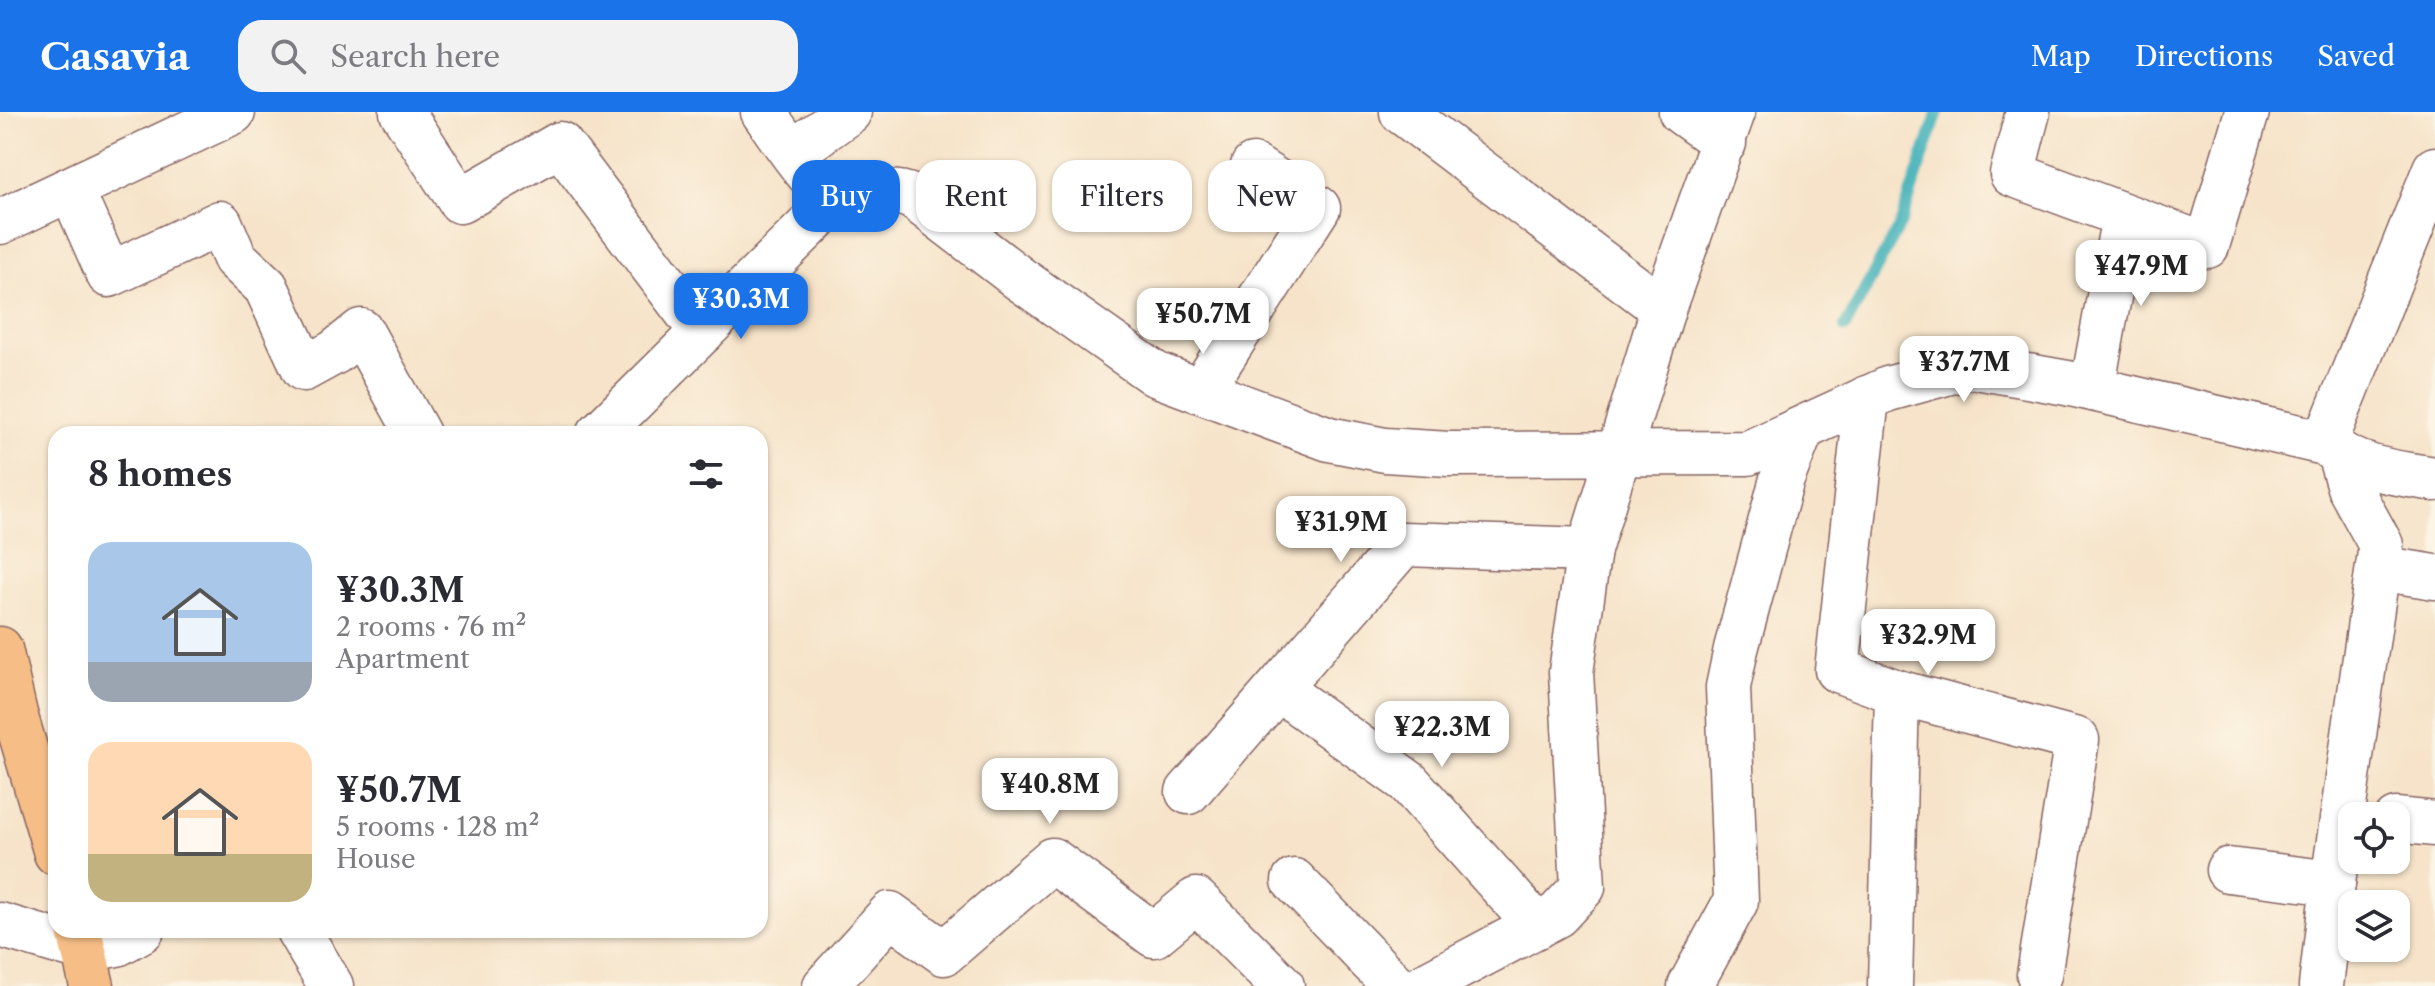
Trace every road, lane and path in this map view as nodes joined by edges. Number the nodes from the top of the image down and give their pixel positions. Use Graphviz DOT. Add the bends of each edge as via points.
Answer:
graph roads {
  1 [pos="233,112"];
  2 [pos="402,112"];
  3 [pos="763,112"];
  4 [pos="849,112"];
  5 [pos="1402,112"];
  6 [pos="1681,112"];
  7 [pos="2028,112"];
  8 [pos="2247,112"];
  9 [pos="1728,128"];
  10 [pos="793,152"];
  11 [pos="799,160"];
  12 [pos="2435,169"];
  13 [pos="71,189"];
  14 [pos="900,191"];
  15 [pos="2124,216"];
  16 [pos="0,222"];
  17 [pos="803,232"];
  18 [pos="1309,232"];
  19 [pos="1663,309"];
  20 [pos="702,332"];
  21 [pos="2092,389"];
  22 [pos="1201,391"];
  23 [pos="1867,398"];
  24 [pos="414,426"];
  25 [pos="607,426"];
  26 [pos="1802,429"];
  27 [pos="2332,450"];
  28 [pos="1619,453"];
  29 [pos="2435,479"];
  30 [pos="1589,550"];
  31 [pos="2378,568"];
  32 [pos="2435,577"];
  33 [pos="0,649"];
  34 [pos="1279,689"];
  35 [pos="1897,692"];
  36 [pos="1188,792"];
  37 [pos="2353,802"];
  38 [pos="2410,821"];
  39 [pos="2435,824"];
  40 [pos="48,826"];
  41 [pos="2338,865"];
  42 [pos="2228,870"];
  43 [pos="1294,881"];
  44 [pos="2333,883"];
  45 [pos="0,925"];
  46 [pos="1537,926"];
  47 [pos="128,938"];
  48 [pos="303,938"];
  49 [pos="85,955"];
  50 [pos="2039,975"];
  51 [pos="331,986"];
  52 [pos="825,986"];
  53 [pos="1282,986"];
  54 [pos="1395,986"];
  55 [pos="1423,986"];
  56 [pos="1690,986"];
  57 [pos="1890,986"];
  58 [pos="2321,986"];
  1 -- 13 [label="street"];
  2 -- 20 [label="street" via="460,201 560,144"];
  3 -- 10 [label="street"];
  4 -- 10 [label="street"];
  5 -- 19 [label="street"];
  6 -- 9 [label="street"];
  7 -- 15 [label="street" via="2012,174"];
  8 -- 15 [label="street" via="2207,246"];
  9 -- 19 [label="street"];
  10 -- 11 [label="street"];
  12 -- 27 [label="street"];
  13 -- 16 [label="street"];
  13 -- 24 [label="street" via="109,275 220,223 235,258 266,287 304,369 361,331"];
  14 -- 22 [label="street" via="1155,374"];
  15 -- 21 [label="street"];
  17 -- 20 [label="street"];
  18 -- 22 [label="street" via="1298,264"];
  19 -- 28 [label="street"];
  20 -- 25 [label="street"];
  21 -- 23 [label="street" via="1971,366"];
  21 -- 27 [label="street"];
  22 -- 28 [label="street" via="1329,439 1385,450"];
  23 -- 26 [label="street"];
  23 -- 35 [label="street" via="1837,670"];
  26 -- 28 [label="street" via="1748,453"];
  26 -- 56 [label="street" via="1782,479 1728,687 1736,901"];
  27 -- 29 [label="street" via="2388,472"];
  27 -- 31 [label="street" via="2381,545"];
  28 -- 30 [label="street"];
  30 -- 34 [label="street" via="1403,544"];
  30 -- 46 [label="street" via="1571,672 1583,887 1557,915"];
  31 -- 32 [label="street"];
  31 -- 37 [label="street"];
  33 -- 40 [label="main road"];
  34 -- 36 [label="street"];
  34 -- 46 [label="street" via="1408,782"];
  35 -- 50 [label="street" via="2077,740"];
  35 -- 57 [label="street"];
  38 -- 39 [label="street"];
  41 -- 44 [label="street"];
  42 -- 44 [label="street"];
  43 -- 54 [label="street"];
  44 -- 58 [label="street"];
  45 -- 49 [label="street"];
  46 -- 55 [label="street"];
  47 -- 49 [label="street"];
  48 -- 51 [label="street"];
  52 -- 53 [label="street" via="890,914 944,953 1052,860 1154,935 1196,900"];
}
